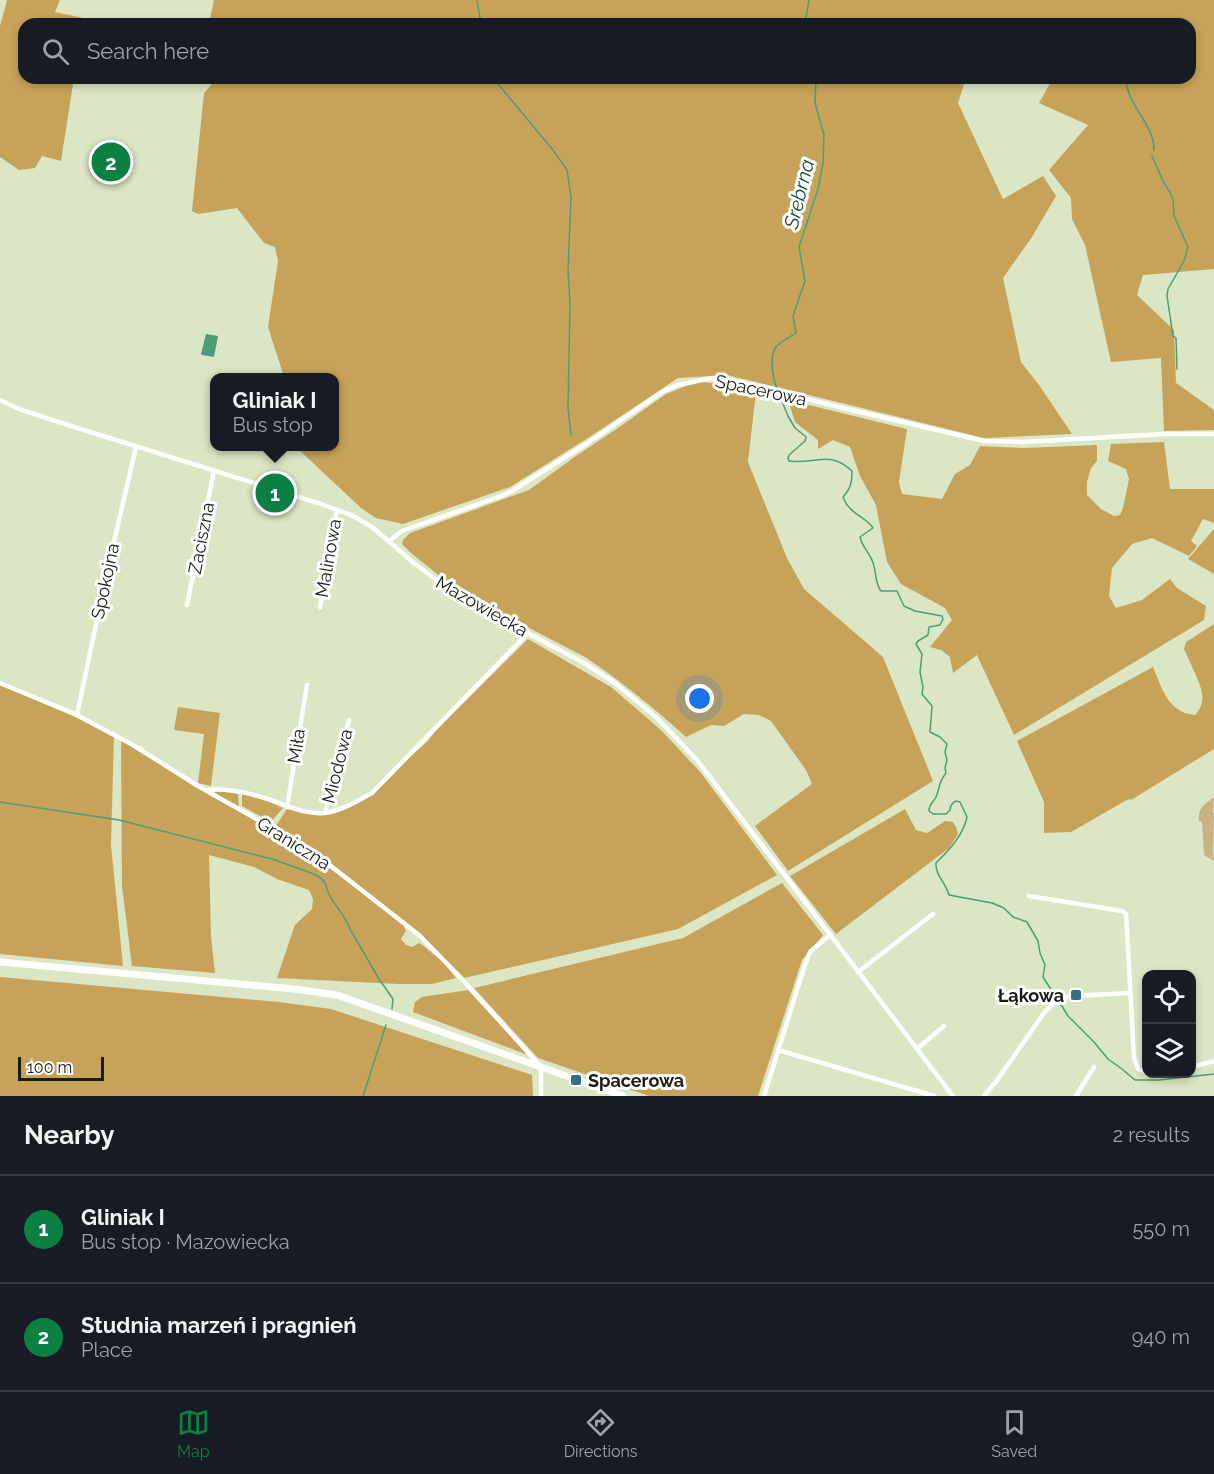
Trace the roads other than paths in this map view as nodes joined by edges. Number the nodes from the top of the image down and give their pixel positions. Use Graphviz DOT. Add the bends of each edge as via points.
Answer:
graph roads {
  1 [pos="0,400"];
  2 [pos="1214,434"];
  3 [pos="136,447"];
  4 [pos="214,471"];
  5 [pos="337,510"];
  6 [pos="389,541"];
  7 [pos="187,605"];
  8 [pos="320,607"];
  9 [pos="528,633"];
  10 [pos="0,683"];
  11 [pos="307,685"];
  12 [pos="77,715"];
  13 [pos="349,720"];
  14 [pos="205,790"];
  15 [pos="287,807"];
  16 [pos="325,813"];
  17 [pos="1029,896"];
  18 [pos="933,914"];
  19 [pos="830,935"];
  20 [pos="0,962"];
  21 [pos="858,972"];
  22 [pos="1131,993"];
  23 [pos="944,1026"];
  24 [pos="917,1049"];
  25 [pos="778,1050"];
  26 [pos="1214,1061"];
  27 [pos="1094,1066"];
  28 [pos="1196,1066"];
  29 [pos="541,1067"];
  30 [pos="1142,1071"];
  31 [pos="950,1095"];
  32 [pos="541,1096"];
  33 [pos="623,1096"];
  34 [pos="764,1096"];
  35 [pos="934,1096"];
  36 [pos="984,1096"];
  37 [pos="1076,1096"];
  1 -- 3 [label="street, Mazowiecka"];
  2 -- 6 [label="street, Spacerowa" via="984,441 712,378 662,392 512,491 402,531"];
  3 -- 4 [label="street, Mazowiecka"];
  3 -- 12 [label="street, Spokojna"];
  4 -- 5 [label="street, Mazowiecka"];
  4 -- 7 [label="street, Zaciszna"];
  5 -- 6 [label="street, Mazowiecka"];
  5 -- 8 [label="street, Malinowa"];
  6 -- 9 [label="street, Mazowiecka" via="458,596"];
  9 -- 16 [label="street" via="372,793"];
  9 -- 19 [label="street, Mazowiecka" via="615,683 663,724 697,760"];
  10 -- 12 [label="street, Graniczna"];
  11 -- 15 [label="street, Miła"];
  12 -- 14 [label="street, Graniczna"];
  13 -- 16 [label="street, Miodowa"];
  14 -- 15 [label="street" via="250,794"];
  14 -- 29 [label="street, Graniczna" via="292,839 413,931"];
  15 -- 16 [label="street"];
  17 -- 22 [label="street" via="1125,912"];
  18 -- 21 [label="street"];
  19 -- 21 [label="street, Mazowiecka"];
  19 -- 25 [label="street" via="810,952"];
  20 -- 29 [label="main road" via="327,993"];
  21 -- 24 [label="street, Mazowiecka"];
  22 -- 30 [label="street" via="1134,1058"];
  22 -- 36 [label="street" via="1063,997 1051,1005"];
  23 -- 24 [label="street"];
  24 -- 31 [label="street, Mazowiecka"];
  25 -- 34 [label="street"];
  25 -- 35 [label="street"];
  26 -- 28 [label="street"];
  27 -- 37 [label="street"];
  29 -- 32 [label="street"];
  29 -- 33 [label="main road"];
}
